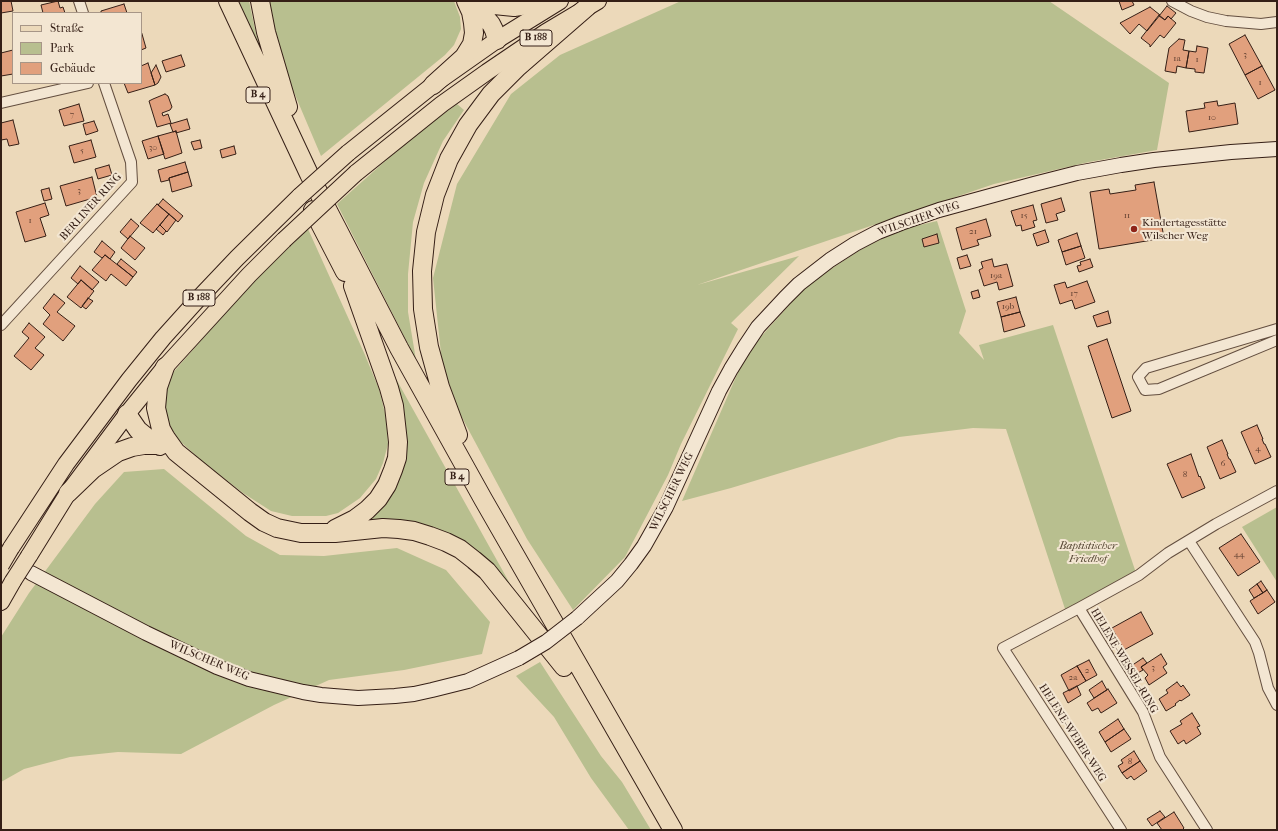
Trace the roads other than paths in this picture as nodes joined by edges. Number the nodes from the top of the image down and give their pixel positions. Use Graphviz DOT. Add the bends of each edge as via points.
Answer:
graph roads {
  1 [pos="79,1"];
  2 [pos="214,1"];
  3 [pos="228,1"];
  4 [pos="260,1"];
  5 [pos="466,1"];
  6 [pos="471,1"];
  7 [pos="481,1"];
  8 [pos="540,1"];
  9 [pos="560,1"];
  10 [pos="1172,1"];
  11 [pos="592,4"];
  12 [pos="82,12"];
  13 [pos="1277,22"];
  14 [pos="497,40"];
  15 [pos="487,72"];
  16 [pos="84,84"];
  17 [pos="104,84"];
  18 [pos="433,85"];
  19 [pos="1,103"];
  20 [pos="1277,150"];
  21 [pos="309,174"];
  22 [pos="353,286"];
  23 [pos="1,325"];
  24 [pos="1277,329"];
  25 [pos="1277,340"];
  26 [pos="166,368"];
  27 [pos="129,380"];
  28 [pos="128,410"];
  29 [pos="102,414"];
  30 [pos="167,445"];
  31 [pos="1277,491"];
  32 [pos="68,494"];
  33 [pos="482,499"];
  34 [pos="315,534"];
  35 [pos="1188,541"];
  36 [pos="1,565"];
  37 [pos="31,573"];
  38 [pos="1,602"];
  39 [pos="1079,608"];
  40 [pos="564,667"];
  41 [pos="1277,705"];
  42 [pos="658,830"];
  43 [pos="673,830"];
  44 [pos="1121,830"];
  45 [pos="1207,830"];
  1 -- 12 [label="street"];
  2 -- 22 [label="highway, B 4"];
  3 -- 21 [label="highway, B 4"];
  4 -- 21 [label="highway" via="281,85"];
  5 -- 18 [label="highway" via="473,23 472,44 464,57"];
  6 -- 14 [label="highway" via="491,24"];
  7 -- 8 [label="highway" via="514,7"];
  9 -- 14 [label="main road, B 188"];
  10 -- 13 [label="street" via="1191,11 1226,21 1261,24"];
  11 -- 15 [label="main road, B 188"];
  11 -- 33 [label="highway" via="518,67 491,94 468,125 449,159 435,195 426,232 422,271 423,309 429,347 440,387"];
  14 -- 15 [label="main road" via="497,53"];
  14 -- 18 [label="main road, B 188"];
  15 -- 26 [label="main road, B 188, bridge" via="442,104 356,173 249,275"];
  16 -- 19 [label="street"];
  17 -- 23 [label="street, BERLINER RING" via="131,162 132,182"];
  18 -- 27 [label="main road, B 188, bridge" via="348,153 275,220 200,297"];
  20 -- 37 [label="street, WILSCHER WEG, bridge" via="1231,152 1141,162 1077,173 939,210 901,223 878,232 830,260 785,298 758,328 730,369 666,507 632,564 577,618 546,642 519,658 468,681 414,694 358,698 321,695 255,681 217,667 146,633"];
  21 -- 33 [label="highway, B 4" via="399,348"];
  22 -- 34 [label="highway" via="394,406 397,458 387,485 367,510 342,526"];
  22 -- 40 [label="highway, B 4" via="472,506"];
  24 -- 25 [label="street" via="1146,368 1138,376 1145,390 1159,389"];
  26 -- 28 [label="main road, B 188"];
  26 -- 30 [label="highway" via="158,387 156,408"];
  27 -- 28 [label="main road, B 188" via="124,398"];
  27 -- 29 [label="main road, B 188"];
  28 -- 29 [label="main road" via="117,408"];
  28 -- 30 [label="highway" via="139,413"];
  28 -- 32 [label="main road, B 188"];
  29 -- 36 [label="main road, B 188, bridge" via="62,470"];
  30 -- 32 [label="highway" via="144,445 118,452 93,469"];
  30 -- 34 [label="highway" via="264,522 288,531"];
  31 -- 35 [label="street"];
  32 -- 38 [label="main road, B 188, bridge"];
  33 -- 43 [label="highway, B 4"];
  34 -- 40 [label="highway" via="383,528 399,529 446,542 486,571"];
  35 -- 39 [label="street" via="1139,575"];
  35 -- 41 [label="street" via="1254,642 1268,688"];
  39 -- 44 [label="street, HELENE-WEBER-WEG" via="1003,648"];
  39 -- 45 [label="street, HELENE-WESSEL-RING" via="1143,712 1160,757"];
  40 -- 42 [label="highway, B 4"];
}
